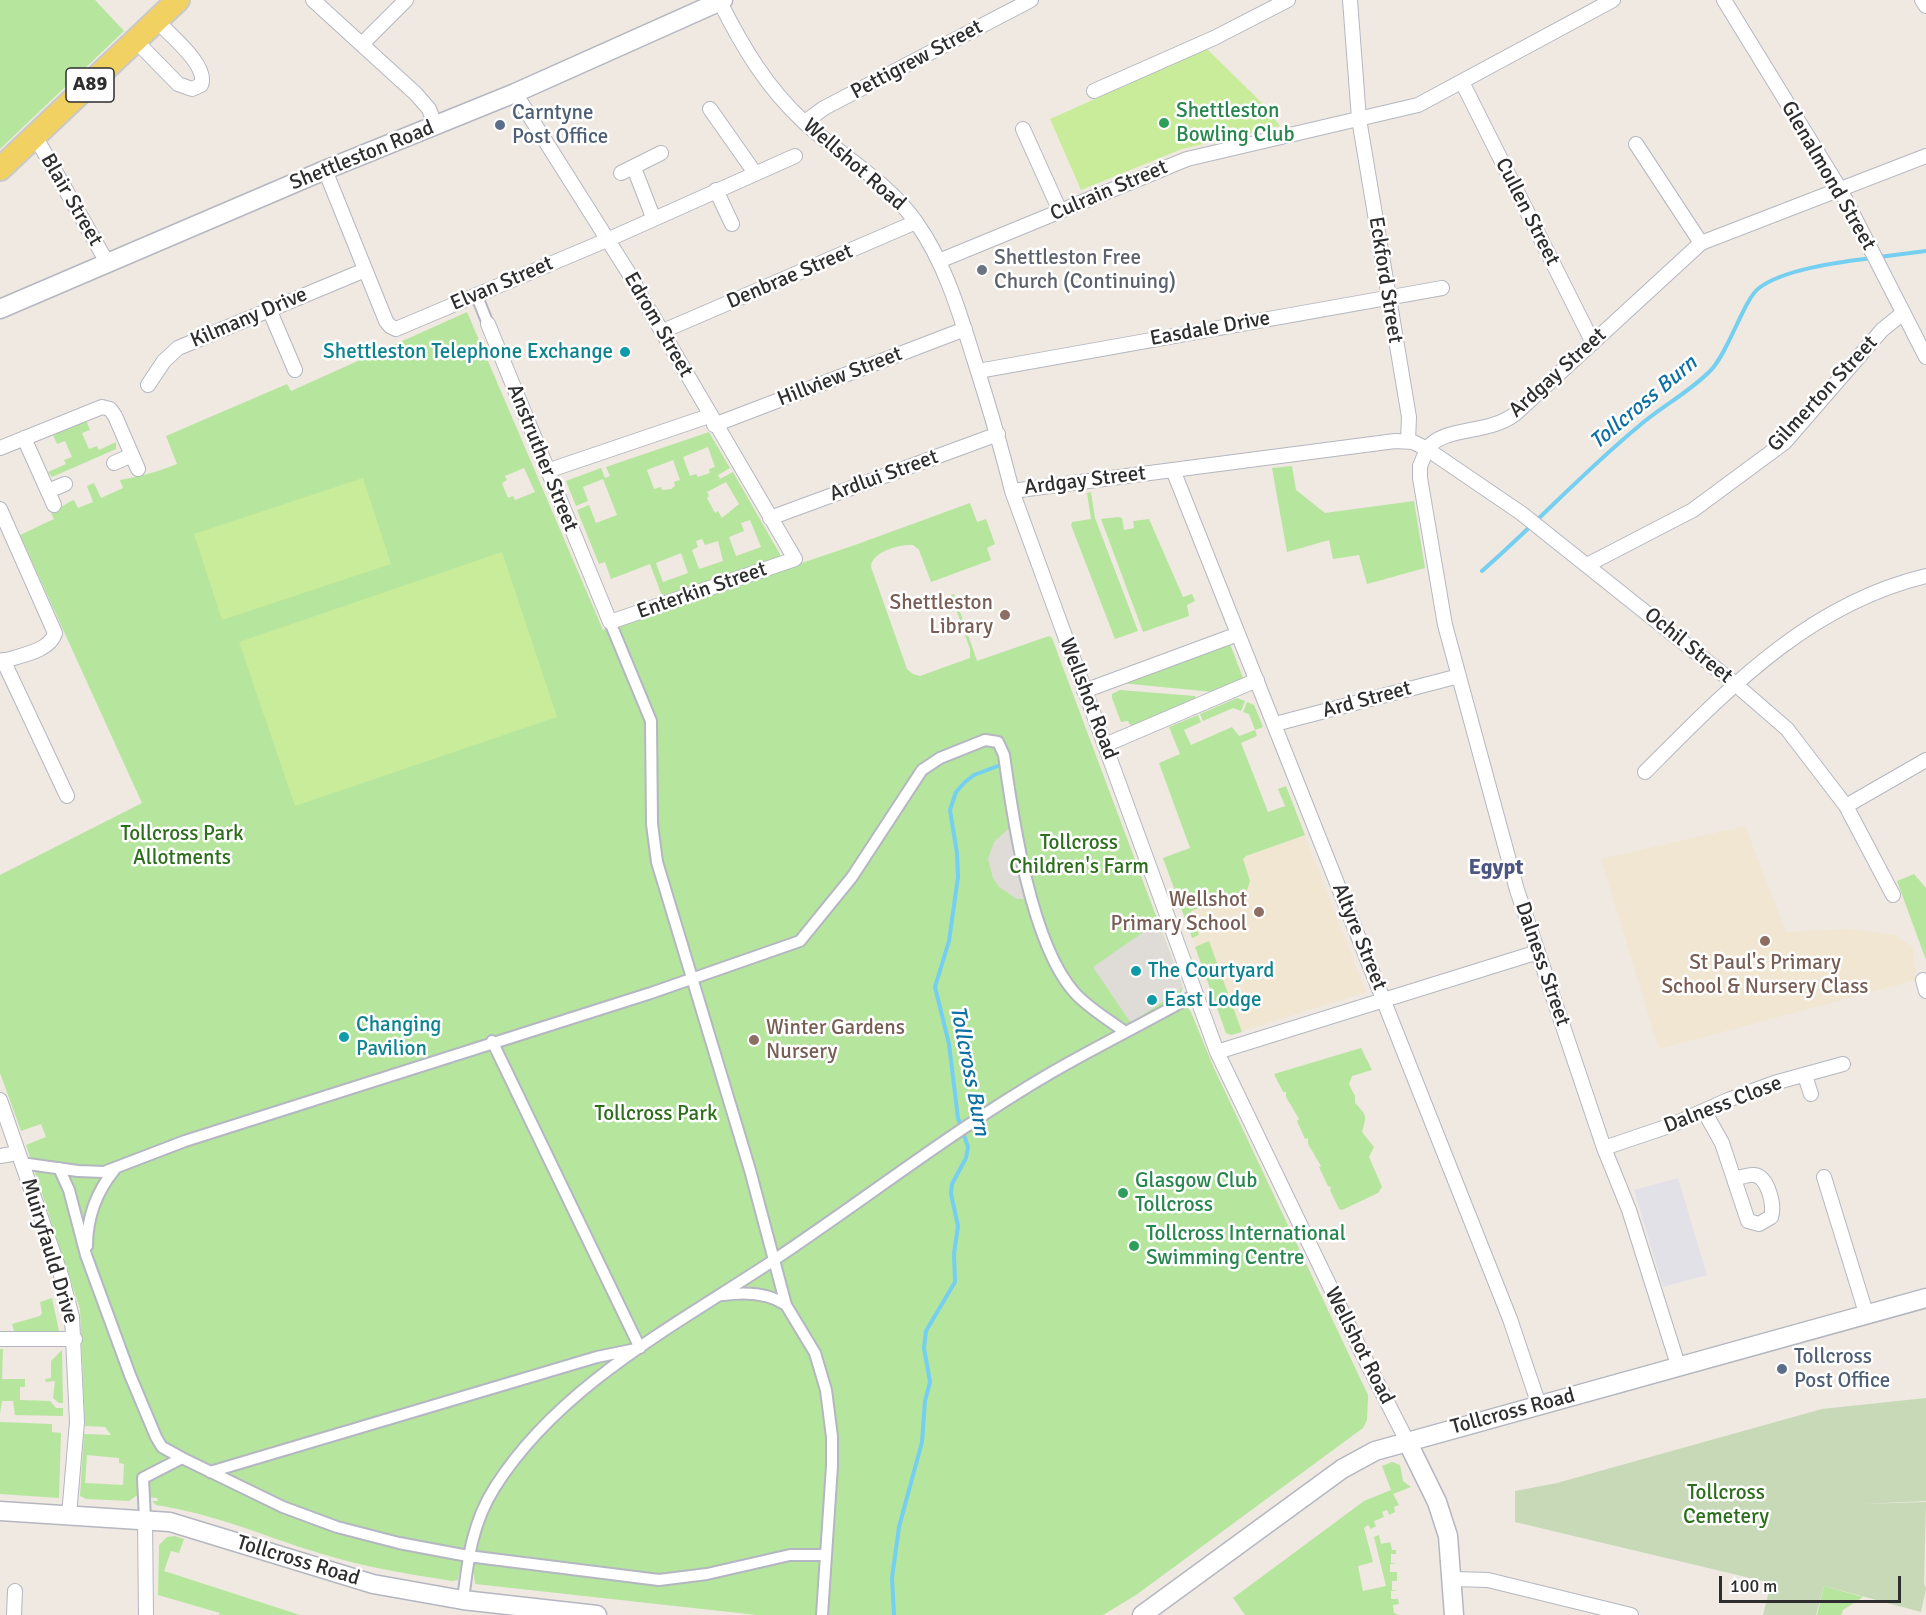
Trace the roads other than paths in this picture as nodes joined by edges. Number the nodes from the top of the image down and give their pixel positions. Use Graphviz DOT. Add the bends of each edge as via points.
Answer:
graph roads {
  1 [pos="178,0"];
  2 [pos="313,0"];
  3 [pos="406,0"];
  4 [pos="720,0"];
  5 [pos="1031,0"];
  6 [pos="1288,0"];
  7 [pos="1350,0"];
  8 [pos="1613,0"];
  9 [pos="1724,0"];
  10 [pos="1922,0"];
  11 [pos="1926,6"];
  12 [pos="157,21"];
  13 [pos="136,41"];
  14 [pos="362,44"];
  15 [pos="1462,82"];
  16 [pos="1094,91"];
  17 [pos="515,93"];
  18 [pos="710,109"];
  19 [pos="1359,119"];
  20 [pos="805,122"];
  21 [pos="436,127"];
  22 [pos="1023,129"];
  23 [pos="34,136"];
  24 [pos="1636,144"];
  25 [pos="661,153"];
  26 [pos="795,156"];
  27 [pos="1926,156"];
  28 [pos="634,168"];
  29 [pos="0,169"];
  30 [pos="325,170"];
  31 [pos="621,173"];
  32 [pos="755,173"];
  33 [pos="1840,189"];
  34 [pos="716,190"];
  35 [pos="1060,211"];
  36 [pos="653,217"];
  37 [pos="916,222"];
  38 [pos="732,224"];
  39 [pos="607,240"];
  40 [pos="1701,243"];
  41 [pos="939,261"];
  42 [pos="108,264"];
  43 [pos="364,270"];
  44 [pos="635,284"];
  45 [pos="1442,288"];
  46 [pos="476,294"];
  47 [pos="1387,297"];
  48 [pos="0,309"];
  49 [pos="268,309"];
  50 [pos="650,311"];
  51 [pos="1903,313"];
  52 [pos="488,324"];
  53 [pos="965,330"];
  54 [pos="663,331"];
  55 [pos="1593,343"];
  56 [pos="1926,357"];
  57 [pos="295,370"];
  58 [pos="978,370"];
  59 [pos="148,385"];
  60 [pos="712,420"];
  61 [pos="998,434"];
  62 [pos="24,438"];
  63 [pos="1408,441"];
  64 [pos="0,448"];
  65 [pos="1427,449"];
  66 [pos="132,455"];
  67 [pos="114,463"];
  68 [pos="138,469"];
  69 [pos="1173,470"];
  70 [pos="547,471"];
  71 [pos="65,484"];
  72 [pos="48,491"];
  73 [pos="1012,491"];
  74 [pos="54,505"];
  75 [pos="0,509"];
  76 [pos="770,518"];
  77 [pos="795,560"];
  78 [pos="1587,565"];
  79 [pos="1926,576"];
  80 [pos="610,622"];
  81 [pos="1238,634"];
  82 [pos="2,661"];
  83 [pos="1459,676"];
  84 [pos="1257,680"];
  85 [pos="1734,683"];
  86 [pos="1084,691"];
  87 [pos="1275,724"];
  88 [pos="1105,745"];
  89 [pos="1926,759"];
  90 [pos="1645,772"];
  91 [pos="67,796"];
  92 [pos="1846,806"];
  93 [pos="1893,894"];
  94 [pos="1538,952"];
  95 [pos="692,979"];
  96 [pos="1196,994"];
  97 [pos="1384,1000"];
  98 [pos="1125,1032"];
  99 [pos="492,1041"];
  100 [pos="1217,1052"];
  101 [pos="1843,1064"];
  102 [pos="1805,1076"];
  103 [pos="1811,1094"];
  104 [pos="0,1100"];
  105 [pos="1704,1111"];
  106 [pos="1604,1148"];
  107 [pos="0,1156"];
  108 [pos="20,1158"];
  109 [pos="59,1168"];
  110 [pos="115,1169"];
  111 [pos="1824,1177"];
  112 [pos="1734,1179"];
  113 [pos="86,1255"];
  114 [pos="774,1259"];
  115 [pos="720,1296"];
  116 [pos="1926,1298"];
  117 [pos="786,1305"];
  118 [pos="1866,1313"];
  119 [pos="0,1339"];
  120 [pos="75,1339"];
  121 [pos="640,1348"];
  122 [pos="1678,1365"];
  123 [pos="1539,1405"];
  124 [pos="1407,1441"];
  125 [pos="182,1458"];
  126 [pos="210,1472"];
  127 [pos="0,1511"];
  128 [pos="69,1515"];
  129 [pos="145,1519"];
  130 [pos="825,1555"];
  131 [pos="468,1556"];
  132 [pos="1453,1579"];
  133 [pos="15,1591"];
  134 [pos="463,1600"];
  135 [pos="14,1615"];
  136 [pos="146,1615"];
  137 [pos="597,1615"];
  138 [pos="822,1615"];
  139 [pos="1142,1615"];
  140 [pos="1454,1615"];
  141 [pos="1631,1615"];
  1 -- 12 [label="main road, A89"];
  2 -- 14 [label="street"];
  3 -- 14 [label="street"];
  4 -- 17 [label="street, Shettleston Road"];
  4 -- 20 [label="street, Wellshot Road" via="766,82"];
  5 -- 20 [label="street, Pettigrew Street" via="824,108"];
  6 -- 16 [label="street"];
  7 -- 19 [label="street, Eckford Street"];
  8 -- 15 [label="street, Culrain Street"];
  9 -- 33 [label="street, Glenalmond Street"];
  10 -- 11 [label="street"];
  12 -- 13 [label="main road, A89"];
  12 -- 13 [label="street" via="198,64 203,75 201,85 192,89 178,84"];
  13 -- 23 [label="main road, A89"];
  14 -- 21 [label="street" via="429,109"];
  15 -- 19 [label="street, Culrain Street" via="1418,105"];
  15 -- 55 [label="street, Cullen Street"];
  17 -- 21 [label="street, Shettleston Road"];
  17 -- 39 [label="street, Edrom Street"];
  18 -- 32 [label="street"];
  19 -- 35 [label="street, Culrain Street" via="1187,159"];
  19 -- 47 [label="street, Eckford Street"];
  20 -- 37 [label="street, Wellshot Road" via="867,171"];
  21 -- 30 [label="street, Shettleston Road"];
  22 -- 35 [label="street"];
  23 -- 29 [label="main road, A89"];
  23 -- 42 [label="street, Blair Street"];
  24 -- 40 [label="street"];
  25 -- 28 [label="street"];
  26 -- 32 [label="street, Elvan Street"];
  27 -- 33 [label="street, Ardgay Street"];
  28 -- 31 [label="street"];
  28 -- 36 [label="street"];
  30 -- 42 [label="street, Shettleston Road"];
  30 -- 43 [label="street"];
  32 -- 34 [label="street, Elvan Street"];
  33 -- 40 [label="street, Ardgay Street"];
  33 -- 51 [label="street, Glenalmond Street"];
  34 -- 36 [label="street, Elvan Street"];
  34 -- 38 [label="street"];
  35 -- 41 [label="street, Culrain Street"];
  36 -- 39 [label="street, Elvan Street"];
  37 -- 41 [label="street, Wellshot Road"];
  37 -- 54 [label="street, Denbrae Street"];
  39 -- 44 [label="street, Edrom Street"];
  39 -- 46 [label="street, Elvan Street"];
  40 -- 55 [label="street, Ardgay Street"];
  41 -- 53 [label="street, Wellshot Road"];
  42 -- 48 [label="street, Shettleston Road"];
  43 -- 46 [label="street, Elvan Street" via="386,321 396,328"];
  43 -- 49 [label="street, Kilmany Drive"];
  44 -- 50 [label="street, Edrom Street"];
  45 -- 47 [label="street, Easdale Drive"];
  46 -- 52 [label="street, Anstruther Street"];
  47 -- 58 [label="street, Easdale Drive"];
  47 -- 63 [label="street, Eckford Street" via="1409,417"];
  49 -- 57 [label="street"];
  49 -- 59 [label="street, Kilmany Drive" via="178,348"];
  50 -- 54 [label="street, Edrom Street"];
  51 -- 56 [label="street, Glenalmond Street"];
  51 -- 78 [label="street, Gilmerton Street" via="1882,330 1785,442 1693,510"];
  52 -- 70 [label="street, Anstruther Street"];
  53 -- 58 [label="street, Wellshot Road"];
  53 -- 60 [label="street, Hillview Street"];
  54 -- 60 [label="street, Edrom Street"];
  55 -- 65 [label="street, Ardgay Street" via="1502,423 1444,435"];
  58 -- 61 [label="street, Wellshot Road"];
  60 -- 70 [label="street, Hillview Street"];
  60 -- 76 [label="street, Edrom Street"];
  61 -- 73 [label="street, Wellshot Road"];
  61 -- 76 [label="street, Ardlui Street"];
  62 -- 64 [label="street"];
  62 -- 66 [label="street" via="102,407 113,412"];
  62 -- 72 [label="street"];
  63 -- 65 [label="street, Ardgay Street"];
  63 -- 69 [label="street, Ardgay Street"];
  65 -- 78 [label="street, Ochil Street" via="1521,513"];
  65 -- 83 [label="street, Dalness Street" via="1420,478 1440,598"];
  66 -- 67 [label="street"];
  66 -- 68 [label="street"];
  69 -- 73 [label="street, Ardgay Street"];
  69 -- 81 [label="street, Altyre Street"];
  70 -- 80 [label="street, Anstruther Street"];
  71 -- 72 [label="street"];
  72 -- 74 [label="street"];
  73 -- 86 [label="street, Wellshot Road"];
  75 -- 82 [label="street" via="53,626 52,640 43,647"];
  76 -- 77 [label="street, Edrom Street"];
  77 -- 80 [label="street, Enterkin Street"];
  78 -- 85 [label="street, Ochil Street"];
  79 -- 85 [label="street" via="1853,601 1786,640"];
  80 -- 95 [label="street" via="651,721 654,847"];
  81 -- 84 [label="street, Altyre Street"];
  81 -- 86 [label="street"];
  82 -- 91 [label="street"];
  83 -- 87 [label="street, Ard Street"];
  83 -- 94 [label="street, Dalness Street" via="1517,890"];
  84 -- 87 [label="street, Altyre Street"];
  84 -- 88 [label="street"];
  85 -- 90 [label="street"];
  85 -- 92 [label="street, Ochil Street" via="1787,729"];
  86 -- 88 [label="street, Wellshot Road"];
  87 -- 97 [label="street, Altyre Street"];
  88 -- 96 [label="street, Wellshot Road"];
  89 -- 92 [label="street"];
  92 -- 93 [label="street, Ochil Street"];
  94 -- 97 [label="street"];
  94 -- 106 [label="street, Dalness Street"];
  95 -- 98 [label="street" via="804,939 852,877 922,770 986,740 998,742 1004,755 1027,884 1054,959 1082,1000"];
  95 -- 99 [label="street"];
  95 -- 114 [label="street"];
  96 -- 98 [label="street"];
  96 -- 100 [label="street, Wellshot Road"];
  97 -- 100 [label="street"];
  97 -- 123 [label="street, Altyre Street" via="1516,1334"];
  98 -- 114 [label="street" via="1047,1075 951,1137"];
  99 -- 110 [label="street" via="185,1141"];
  99 -- 121 [label="street"];
  100 -- 124 [label="street, Wellshot Road"];
  101 -- 102 [label="street, Dalness Close"];
  102 -- 103 [label="street"];
  102 -- 105 [label="street, Dalness Close" via="1774,1083"];
  104 -- 108 [label="street, Muiryfauld Drive"];
  105 -- 106 [label="street, Dalness Close"];
  105 -- 112 [label="street" via="1722,1143"];
  106 -- 122 [label="street, Dalness Street" via="1629,1210"];
  107 -- 108 [label="street"];
  108 -- 109 [label="street"];
  108 -- 120 [label="street, Muiryfauld Drive" via="63,1283"];
  109 -- 110 [label="street" via="92,1172"];
  109 -- 113 [label="street" via="73,1201"];
  110 -- 113 [label="street" via="92,1210"];
  111 -- 118 [label="street"];
  113 -- 125 [label="street" via="156,1437 162,1448"];
  114 -- 115 [label="street"];
  114 -- 117 [label="street"];
  115 -- 117 [label="street" via="758,1295"];
  115 -- 121 [label="street"];
  116 -- 118 [label="street, Tollcross Road"];
  117 -- 130 [label="street" via="815,1353 829,1409 832,1466"];
  118 -- 122 [label="street, Tollcross Road"];
  119 -- 120 [label="street"];
  120 -- 128 [label="street, Muiryfauld Drive" via="77,1422"];
  121 -- 126 [label="street" via="586,1360"];
  121 -- 131 [label="street" via="568,1404 518,1456 479,1515"];
  122 -- 123 [label="street, Tollcross Road"];
  123 -- 124 [label="street, Tollcross Road"];
  124 -- 132 [label="street" via="1442,1513"];
  124 -- 139 [label="street, Tollcross Road" via="1352,1462"];
  125 -- 126 [label="street"];
  125 -- 129 [label="street" via="143,1478"];
  126 -- 131 [label="street" via="283,1508 337,1527"];
  127 -- 128 [label="street, Tollcross Road"];
  128 -- 129 [label="street, Tollcross Road"];
  129 -- 134 [label="street, Tollcross Road" via="188,1526 373,1584"];
  129 -- 136 [label="street"];
  130 -- 131 [label="street" via="790,1555 707,1574 659,1580"];
  130 -- 138 [label="street"];
  131 -- 134 [label="street"];
  132 -- 140 [label="street"];
  132 -- 141 [label="street" via="1488,1580"];
  133 -- 135 [label="street"];
  134 -- 137 [label="street, Tollcross Road"];
}
